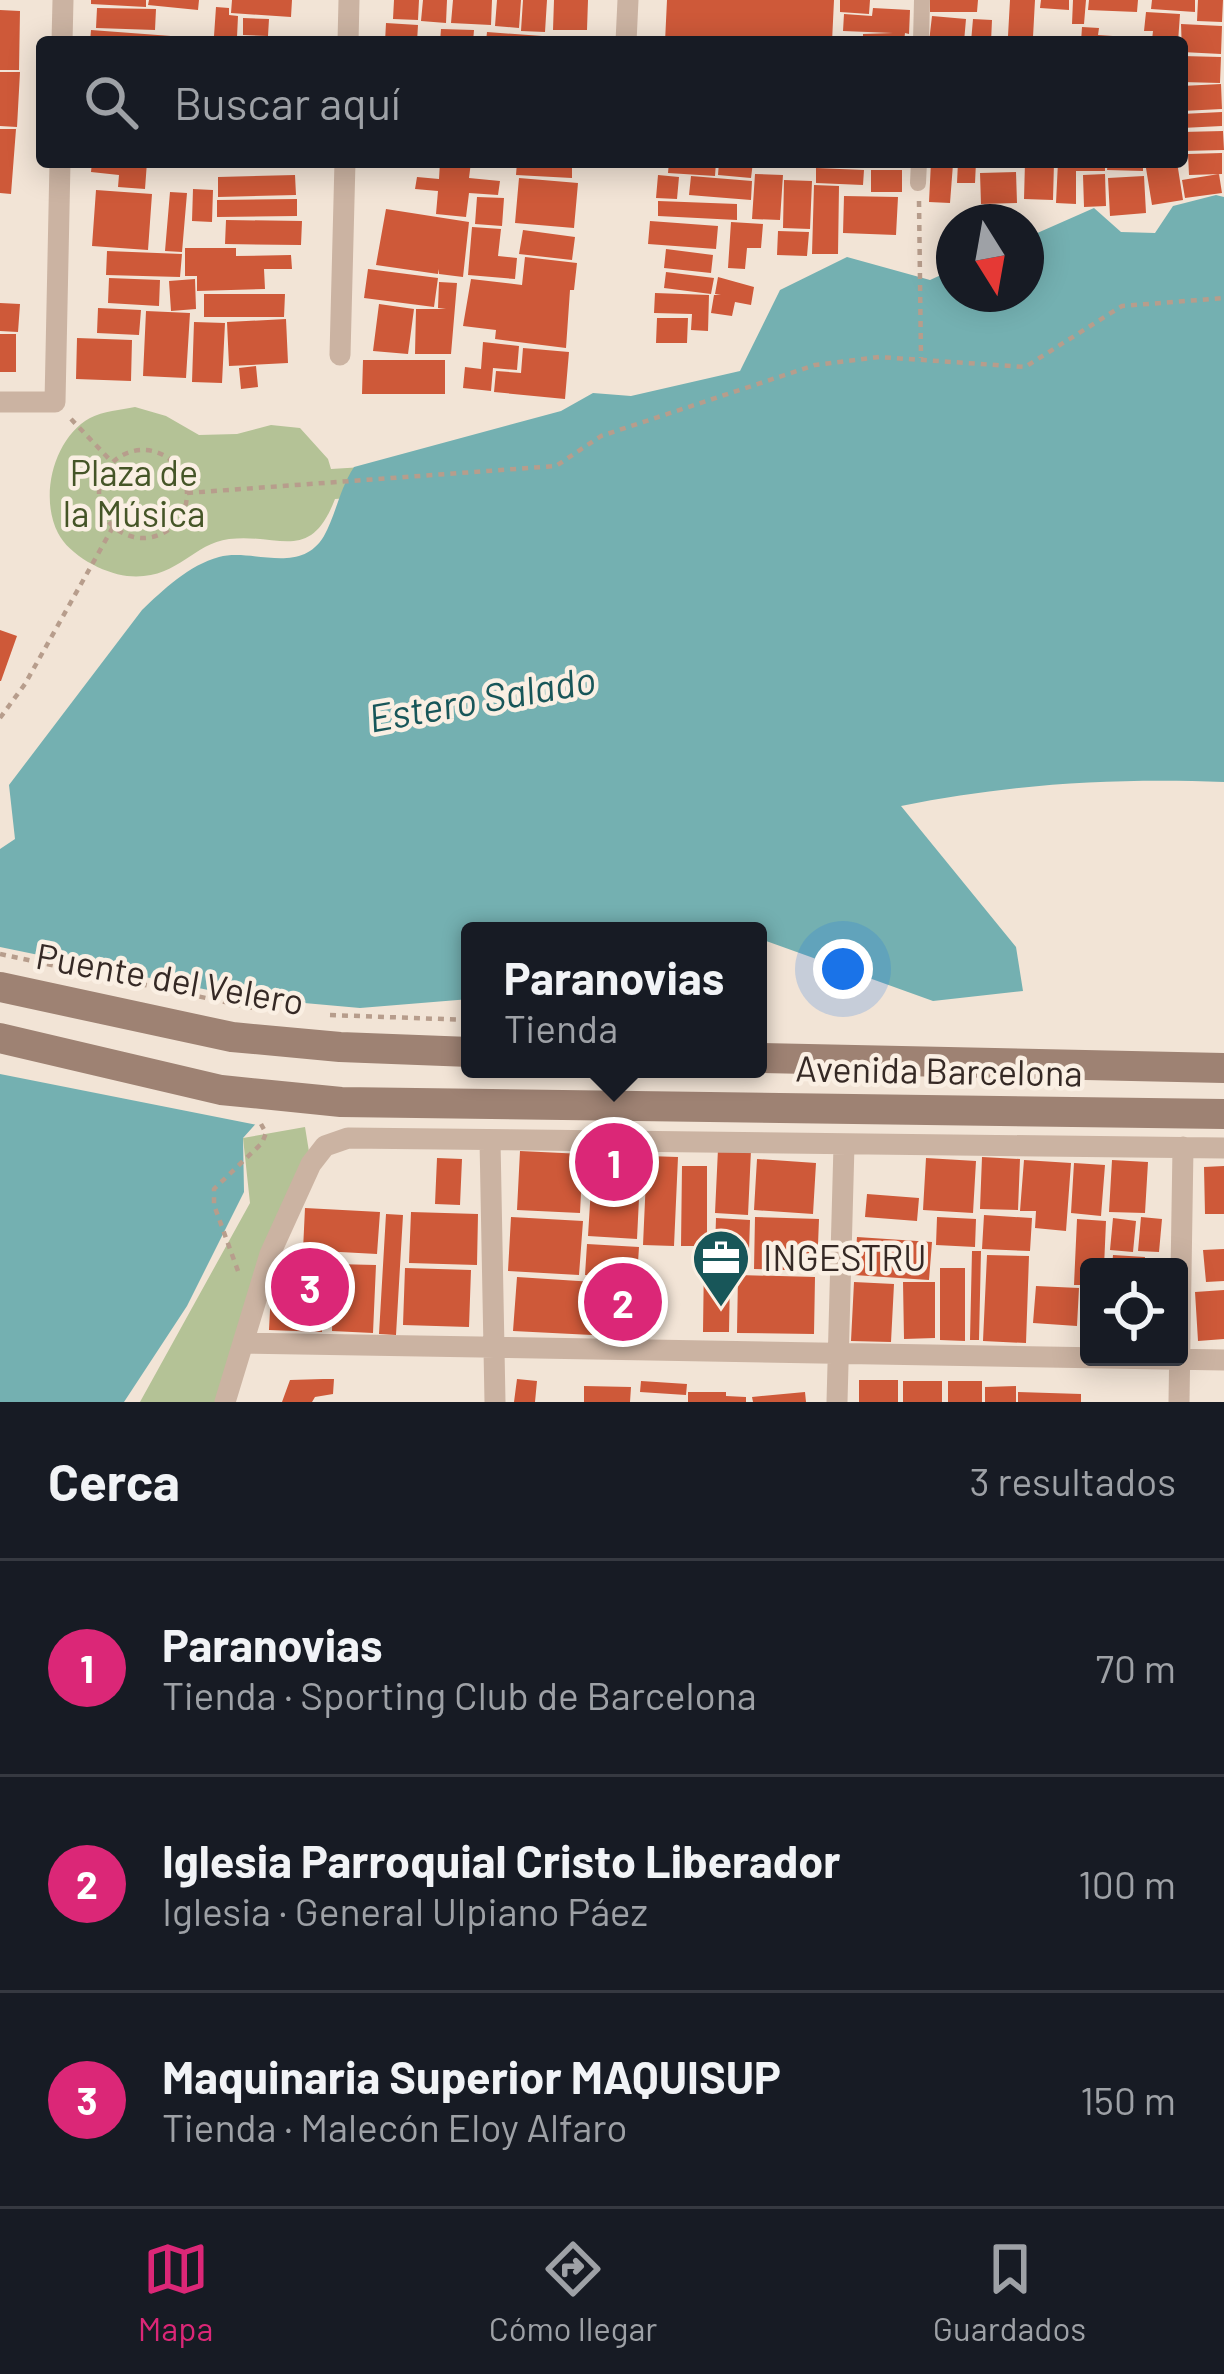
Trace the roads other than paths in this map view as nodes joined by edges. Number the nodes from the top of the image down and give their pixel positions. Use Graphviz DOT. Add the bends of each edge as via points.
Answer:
graph roads {
  1 [pos="63,0"];
  2 [pos="349,0"];
  3 [pos="628,0"];
  4 [pos="922,0"];
  5 [pos="62,36"];
  6 [pos="348,36"];
  7 [pos="626,36"];
  8 [pos="921,36"];
  9 [pos="60,168"];
  10 [pos="345,168"];
  11 [pos="919,168"];
  12 [pos="919,183"];
  13 [pos="340,356"];
  14 [pos="0,402"];
  15 [pos="0,987"];
  16 [pos="0,1038"];
  17 [pos="461,1052"];
  18 [pos="767,1058"];
  19 [pos="1224,1068"];
  20 [pos="1224,1114"];
  21 [pos="490,1140"];
  22 [pos="844,1145"];
  23 [pos="1183,1147"];
  24 [pos="1224,1148"];
  25 [pos="1181,1258"];
  26 [pos="245,1343"];
  27 [pos="494,1347"];
  28 [pos="838,1353"];
  29 [pos="1080,1358"];
  30 [pos="1188,1360"];
  31 [pos="1224,1360"];
  32 [pos="1180,1366"];
  33 [pos="225,1402"];
  34 [pos="495,1402"];
  35 [pos="837,1402"];
  36 [pos="1179,1402"];
  1 -- 5 [label="street"];
  2 -- 6 [label="street"];
  3 -- 7 [label="street"];
  4 -- 8 [label="street"];
  9 -- 14 [label="street" via="55,402"];
  10 -- 13 [label="street"];
  11 -- 12 [label="street"];
  15 -- 17 [label="main road, Puente del Velero" via="232,1036"];
  16 -- 20 [label="main road, Avenida Barcelona" via="221,1090 341,1102"];
  18 -- 19 [label="main road, Avenida Barcelona"];
  21 -- 22 [label="street"];
  21 -- 26 [label="street" via="348,1138 326,1146 270,1253"];
  21 -- 27 [label="street"];
  22 -- 23 [label="street"];
  22 -- 28 [label="street"];
  23 -- 24 [label="street"];
  23 -- 25 [label="street"];
  26 -- 27 [label="street"];
  26 -- 33 [label="street"];
  27 -- 28 [label="street"];
  27 -- 34 [label="street"];
  28 -- 29 [label="street"];
  28 -- 35 [label="street"];
  30 -- 31 [label="street"];
  32 -- 36 [label="street"];
}
